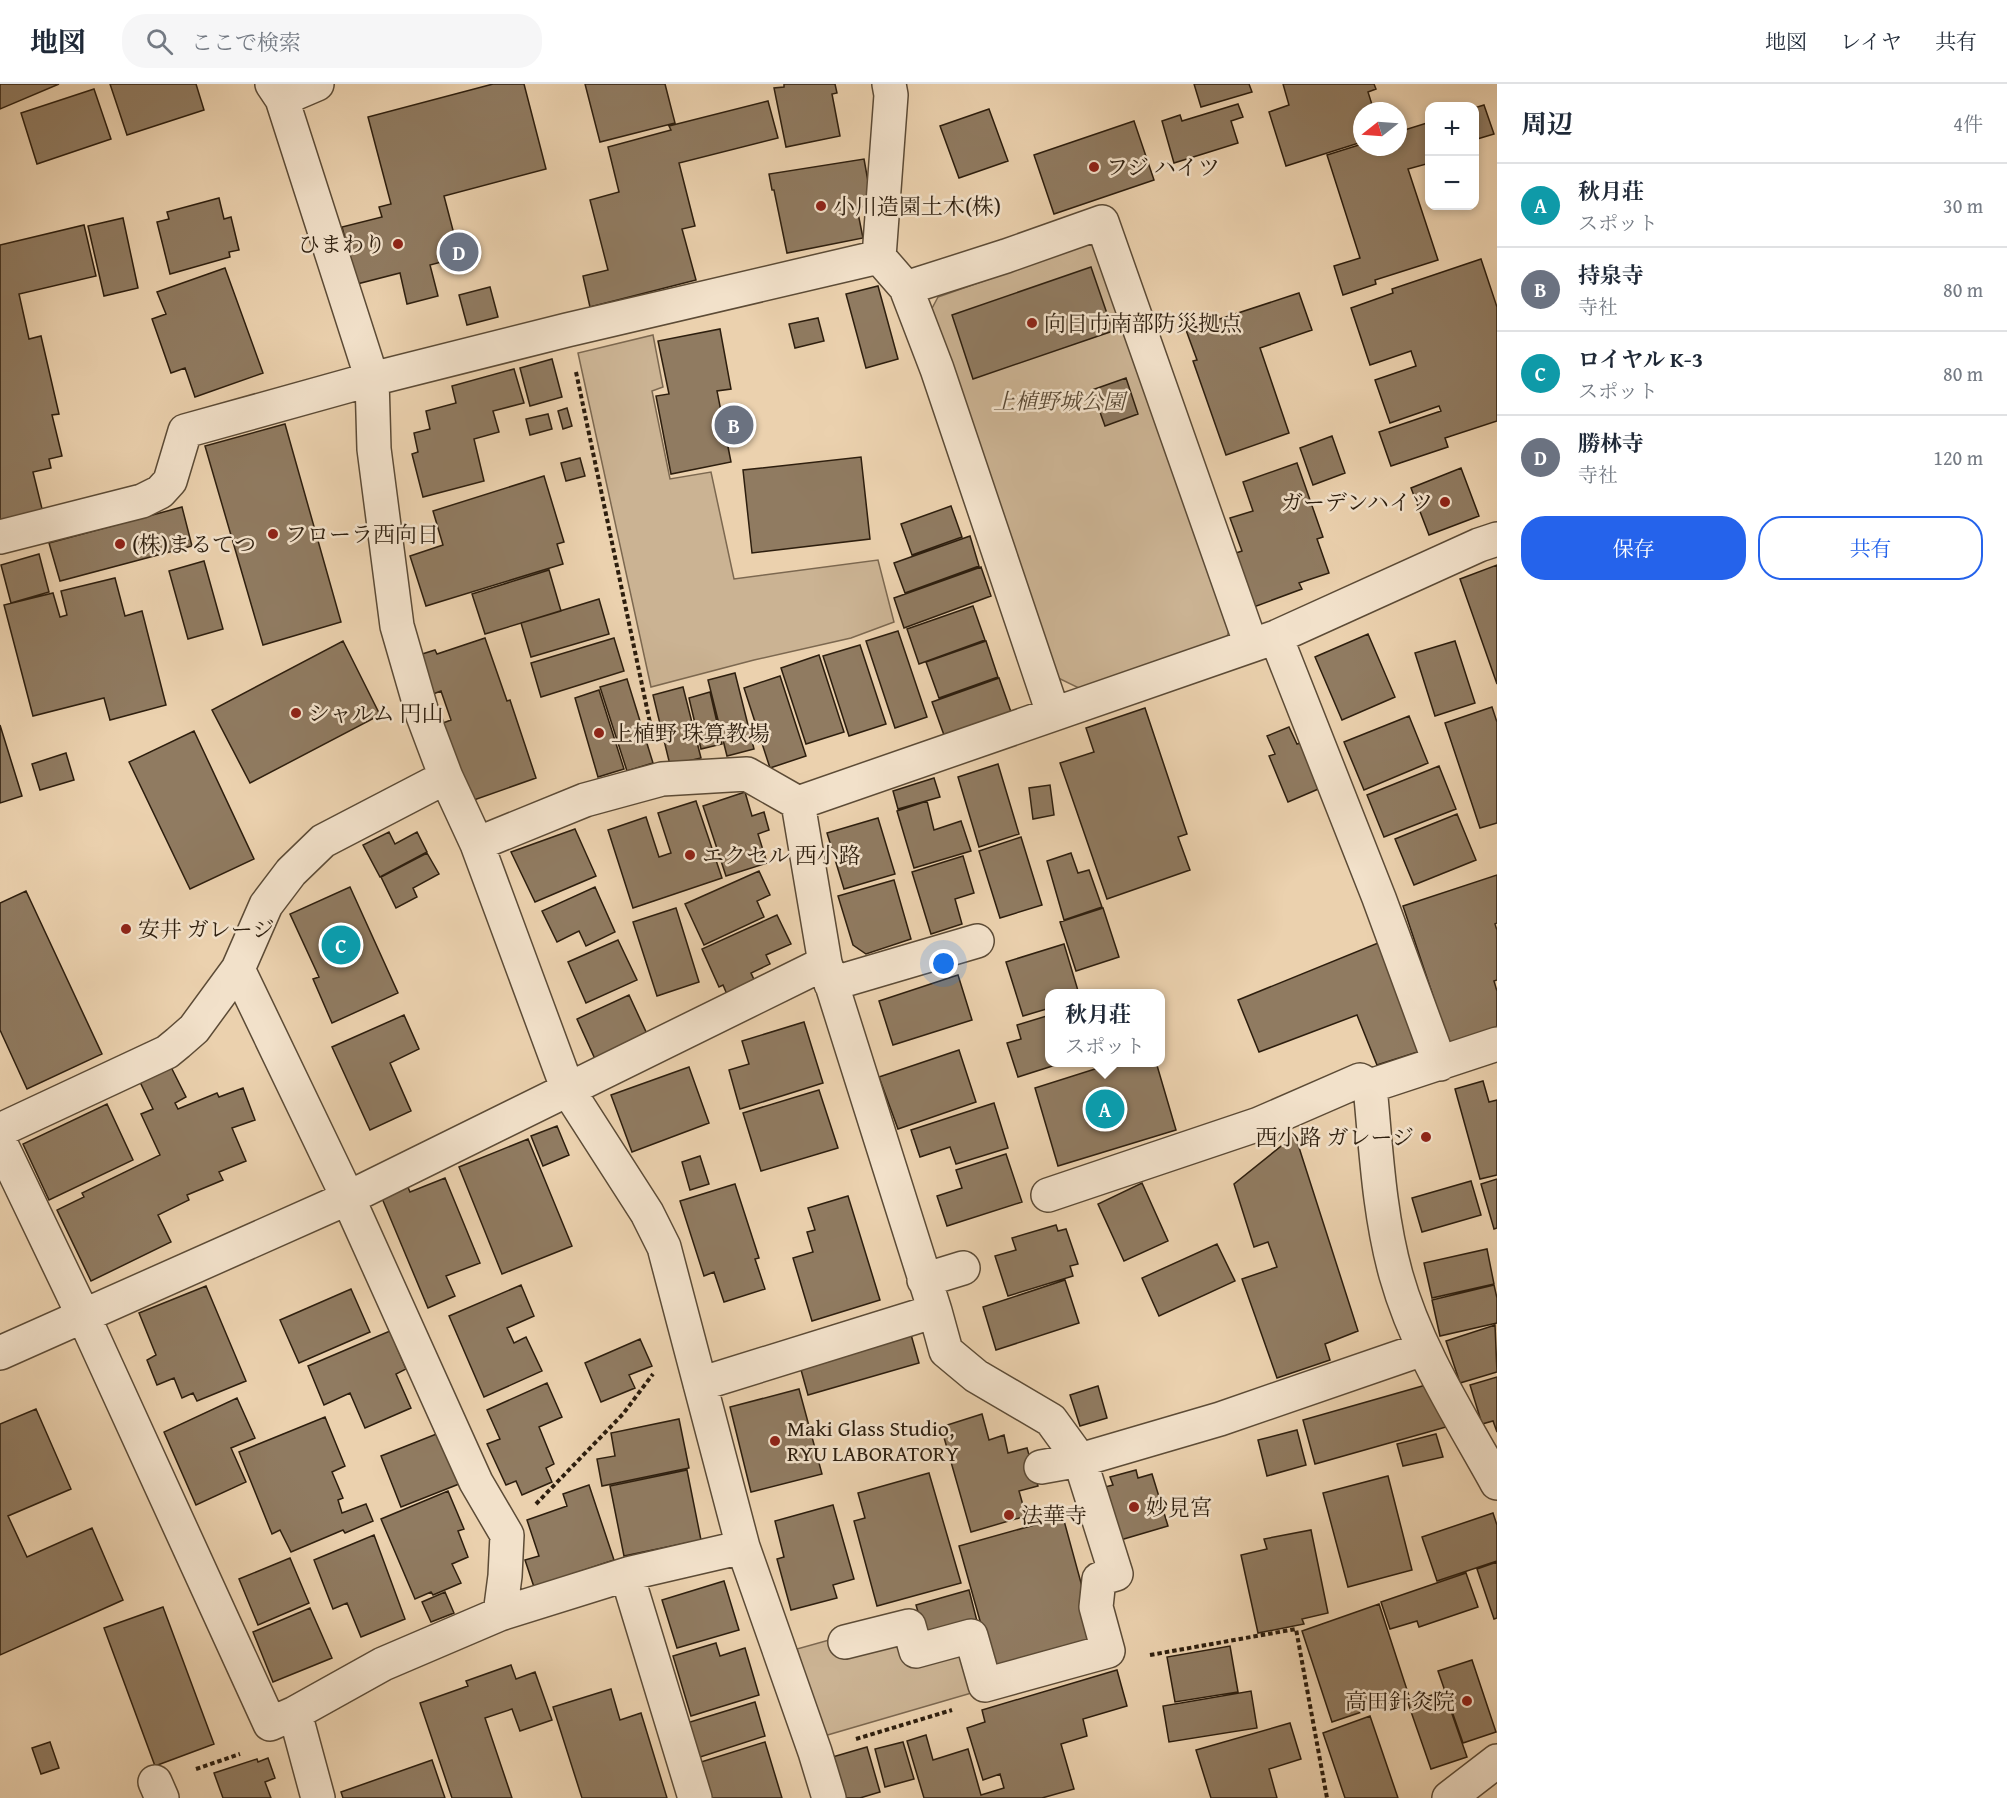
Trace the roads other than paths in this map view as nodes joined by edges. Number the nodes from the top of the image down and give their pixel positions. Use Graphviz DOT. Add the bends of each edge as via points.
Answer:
graph roads {
  1 [pos="317,84"];
  2 [pos="889,84"];
  3 [pos="277,92"];
  4 [pos="879,257"];
  5 [pos="906,288"];
  6 [pos="372,379"];
  7 [pos="0,537"];
  8 [pos="1497,539"];
  9 [pos="1263,641"];
  10 [pos="1053,713"];
  11 [pos="446,777"];
  12 [pos="798,803"];
  13 [pos="477,844"];
  14 [pos="977,941"];
  15 [pos="238,969"];
  16 [pos="828,973"];
  17 [pos="1497,1044"];
  18 [pos="1440,1064"];
  19 [pos="1370,1086"];
  20 [pos="568,1090"];
  21 [pos="0,1130"];
  22 [pos="0,1142"];
  23 [pos="1048,1195"];
  24 [pos="348,1198"];
  25 [pos="963,1269"];
  26 [pos="924,1280"];
  27 [pos="934,1311"];
  28 [pos="83,1315"];
  29 [pos="1423,1350"];
  30 [pos="0,1353"];
  31 [pos="700,1384"];
  32 [pos="1080,1460"];
  33 [pos="1041,1467"];
  34 [pos="1497,1483"];
  35 [pos="743,1547"];
  36 [pos="627,1575"];
  37 [pos="500,1614"];
  38 [pos="845,1642"];
  39 [pos="283,1718"];
  40 [pos="1497,1761"];
  41 [pos="318,1798"];
  42 [pos="695,1798"];
  43 [pos="829,1798"];
  44 [pos="1449,1798"];
  1 -- 3 [label="street"];
  2 -- 4 [label="street"];
  3 -- 6 [label="street"];
  4 -- 5 [label="street"];
  4 -- 6 [label="street"];
  5 -- 9 [label="street" via="1102,222"];
  5 -- 10 [label="street"];
  6 -- 7 [label="street" via="185,431 170,481 160,492 142,501"];
  6 -- 11 [label="street" via="374,449 397,626 423,716"];
  8 -- 9 [label="street"];
  9 -- 10 [label="street"];
  9 -- 18 [label="street" via="1379,898"];
  10 -- 12 [label="street"];
  11 -- 13 [label="street"];
  11 -- 15 [label="street" via="323,842 307,855 266,905"];
  12 -- 13 [label="street" via="747,774 662,779 585,800"];
  12 -- 16 [label="street"];
  13 -- 20 [label="street"];
  14 -- 16 [label="street"];
  15 -- 21 [label="street" via="194,1029 168,1052"];
  15 -- 24 [label="street"];
  16 -- 20 [label="street"];
  16 -- 26 [label="street"];
  17 -- 18 [label="street"];
  18 -- 19 [label="street"];
  19 -- 23 [label="street" via="1359,1080 1259,1124"];
  19 -- 29 [label="street" via="1382,1206 1396,1275"];
  20 -- 24 [label="street"];
  20 -- 31 [label="street" via="664,1246"];
  22 -- 28 [label="street"];
  24 -- 28 [label="street"];
  24 -- 37 [label="street" via="476,1482 507,1535"];
  25 -- 26 [label="street"];
  26 -- 27 [label="street"];
  27 -- 31 [label="street"];
  27 -- 32 [label="street" via="946,1352 976,1376 1051,1420"];
  28 -- 30 [label="street"];
  28 -- 39 [label="street"];
  29 -- 32 [label="street" via="1220,1419"];
  29 -- 34 [label="street"];
  31 -- 35 [label="street"];
  32 -- 33 [label="street"];
  32 -- 38 [label="street" via="1116,1574 1099,1579 1096,1607 1108,1651 985,1685 971,1636 916,1651 909,1626"];
  35 -- 36 [label="street"];
  35 -- 43 [label="street"];
  36 -- 37 [label="street"];
  36 -- 42 [label="street"];
  37 -- 39 [label="street" via="383,1664"];
  39 -- 41 [label="street"];
  40 -- 44 [label="street"];
}
